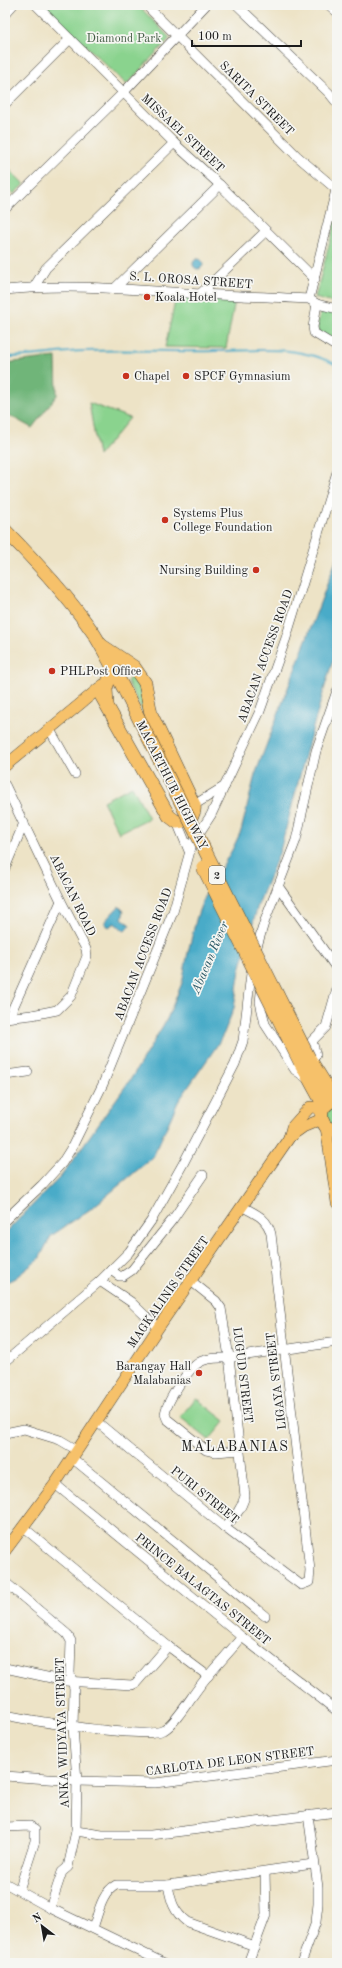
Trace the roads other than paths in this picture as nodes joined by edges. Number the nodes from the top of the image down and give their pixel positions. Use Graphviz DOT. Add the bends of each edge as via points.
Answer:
graph roads {
  1 [pos="13,5"];
  2 [pos="36,5"];
  3 [pos="146,5"];
  4 [pos="206,5"];
  5 [pos="237,5"];
  6 [pos="329,5"];
  7 [pos="337,12"];
  8 [pos="5,14"];
  9 [pos="177,36"];
  10 [pos="70,39"];
  11 [pos="123,93"];
  12 [pos="337,103"];
  13 [pos="5,104"];
  14 [pos="174,144"];
  15 [pos="220,185"];
  16 [pos="337,188"];
  17 [pos="5,208"];
  18 [pos="266,231"];
  19 [pos="315,279"];
  20 [pos="34,287"];
  21 [pos="116,287"];
  22 [pos="5,290"];
  23 [pos="200,294"];
  24 [pos="313,302"];
  25 [pos="337,309"];
  26 [pos="337,347"];
  27 [pos="337,472"];
  28 [pos="5,530"];
  29 [pos="5,540"];
  30 [pos="101,645"];
  31 [pos="142,678"];
  32 [pos="110,679"];
  33 [pos="98,690"];
  34 [pos="337,691"];
  35 [pos="122,692"];
  36 [pos="107,705"];
  37 [pos="50,730"];
  38 [pos="5,766"];
  39 [pos="75,774"];
  40 [pos="5,785"];
  41 [pos="225,786"];
  42 [pos="194,805"];
  43 [pos="177,822"];
  44 [pos="24,823"];
  45 [pos="190,851"];
  46 [pos="5,868"];
  47 [pos="278,886"];
  48 [pos="61,901"];
  49 [pos="258,941"];
  50 [pos="337,969"];
  51 [pos="250,974"];
  52 [pos="262,980"];
  53 [pos="337,988"];
  54 [pos="7,1017"];
  55 [pos="309,1066"];
  56 [pos="28,1072"];
  57 [pos="5,1075"];
  58 [pos="330,1110"];
  59 [pos="203,1175"];
  60 [pos="337,1203"];
  61 [pos="242,1206"];
  62 [pos="5,1220"];
  63 [pos="111,1270"];
  64 [pos="100,1281"];
  65 [pos="191,1281"];
  66 [pos="158,1328"];
  67 [pos="337,1342"];
  68 [pos="284,1349"];
  69 [pos="229,1357"];
  70 [pos="5,1362"];
  71 [pos="96,1422"];
  72 [pos="5,1433"];
  73 [pos="240,1450"];
  74 [pos="72,1456"];
  75 [pos="55,1484"];
  76 [pos="224,1527"];
  77 [pos="24,1528"];
  78 [pos="5,1551"];
  79 [pos="5,1582"];
  80 [pos="301,1585"];
  81 [pos="265,1616"];
  82 [pos="242,1637"];
  83 [pos="168,1646"];
  84 [pos="5,1668"];
  85 [pos="208,1676"];
  86 [pos="72,1680"];
  87 [pos="337,1711"];
  88 [pos="5,1715"];
  89 [pos="73,1727"];
  90 [pos="337,1760"];
  91 [pos="5,1776"];
  92 [pos="77,1781"];
  93 [pos="337,1812"];
  94 [pos="308,1815"];
  95 [pos="5,1827"];
  96 [pos="76,1831"];
  97 [pos="314,1864"];
  98 [pos="265,1872"];
  99 [pos="5,1883"];
  100 [pos="168,1885"];
  101 [pos="19,1890"];
  102 [pos="50,1908"];
  103 [pos="93,1928"];
  104 [pos="255,1946"];
  105 [pos="164,1963"];
  106 [pos="248,1963"];
  107 [pos="301,1963"];
  1 -- 8 [label="street"];
  2 -- 10 [label="street, MISSAEL STREET"];
  3 -- 9 [label="street, SARITA STREET"];
  4 -- 9 [label="street"];
  5 -- 12 [label="street" via="329,92"];
  6 -- 7 [label="street"];
  9 -- 11 [label="street"];
  9 -- 16 [label="street, SARITA STREET" via="297,156"];
  10 -- 11 [label="street, MISSAEL STREET"];
  10 -- 13 [label="street"];
  11 -- 14 [label="street, MISSAEL STREET"];
  11 -- 17 [label="street"];
  14 -- 15 [label="street, MISSAEL STREET"];
  14 -- 20 [label="street" via="46,268"];
  15 -- 18 [label="street, MISSAEL STREET"];
  15 -- 21 [label="street"];
  16 -- 19 [label="street"];
  18 -- 19 [label="street, MISSAEL STREET"];
  18 -- 23 [label="street"];
  19 -- 24 [label="street"];
  20 -- 21 [label="street, S. L. OROSA STREET"];
  20 -- 22 [label="street, S. L. OROSA STREET"];
  21 -- 23 [label="street, S. L. OROSA STREET"];
  23 -- 24 [label="street, S. L. OROSA STREET"];
  24 -- 25 [label="street, S. L. OROSA STREET"];
  24 -- 26 [label="street" via="314,333"];
  27 -- 41 [label="street, ABACAN ACCESS ROAD" via="293,616 260,711"];
  28 -- 30 [label="highway, MACARTHUR HIGHWAY / 2" via="65,594"];
  29 -- 32 [label="highway, MACARTHUR HIGHWAY / 2" via="60,598 86,635"];
  30 -- 31 [label="highway" via="130,664"];
  30 -- 35 [label="highway, MACARTHUR HIGHWAY / 2"];
  31 -- 35 [label="highway" via="134,672 129,672 125,676"];
  31 -- 42 [label="highway" via="151,714"];
  32 -- 33 [label="main road"];
  32 -- 35 [label="highway, MACARTHUR HIGHWAY / 2"];
  32 -- 36 [label="highway" via="106,689"];
  33 -- 36 [label="highway"];
  33 -- 37 [label="main road"];
  34 -- 47 [label="street" via="316,751 296,840"];
  35 -- 55 [label="highway, MACARTHUR HIGHWAY / 2, bridge"];
  36 -- 43 [label="highway" via="166,812"];
  37 -- 38 [label="main road"];
  37 -- 39 [label="street"];
  40 -- 44 [label="street, ABACAN ROAD"];
  41 -- 42 [label="street"];
  41 -- 45 [label="street, ABACAN ACCESS ROAD" via="207,824 195,838"];
  42 -- 43 [label="highway" via="193,815"];
  43 -- 45 [label="street"];
  44 -- 46 [label="street"];
  44 -- 48 [label="street, ABACAN ROAD"];
  45 -- 62 [label="street, ABACAN ACCESS ROAD" via="168,925 115,1058 81,1130 67,1156 54,1172"];
  47 -- 49 [label="street"];
  47 -- 50 [label="street"];
  48 -- 54 [label="street"];
  48 -- 54 [label="street, ABACAN ROAD" via="86,950 85,962 71,996 57,1010"];
  49 -- 51 [label="street"];
  49 -- 52 [label="street"];
  51 -- 52 [label="street"];
  51 -- 63 [label="street" via="243,1041 228,1079 151,1221 129,1252"];
  52 -- 55 [label="street" via="260,1002 265,1024 295,1070"];
  53 -- 55 [label="street" via="326,1027 312,1041 316,1055"];
  55 -- 58 [label="highway, MACARTHUR HIGHWAY / 2"];
  56 -- 57 [label="street"];
  58 -- 60 [label="main road"];
  58 -- 61 [label="main road, MAGKALINIS STREET" via="310,1107 292,1127 289,1138"];
  59 -- 63 [label="street" via="173,1219 132,1270 119,1276"];
  61 -- 65 [label="main road, MAGKALINIS STREET"];
  61 -- 68 [label="street, LIGAYA STREET" via="263,1218 268,1226"];
  63 -- 64 [label="street"];
  64 -- 66 [label="street" via="131,1302"];
  64 -- 70 [label="street"];
  65 -- 66 [label="main road, MAGKALINIS STREET"];
  65 -- 69 [label="street, LUGUD STREET" via="216,1301 220,1308"];
  66 -- 71 [label="main road, MAGKALINIS STREET"];
  67 -- 68 [label="street"];
  68 -- 69 [label="street"];
  68 -- 80 [label="street, LIGAYA STREET" via="310,1570 309,1582"];
  69 -- 73 [label="street, LUGUD STREET"];
  69 -- 73 [label="street" via="200,1361 169,1400 165,1414 167,1419 206,1450"];
  71 -- 74 [label="main road, MAGKALINIS STREET"];
  71 -- 76 [label="street, PURI STREET"];
  72 -- 74 [label="street" via="24,1429 60,1440"];
  73 -- 76 [label="street, LUGUD STREET" via="245,1496 242,1507"];
  74 -- 75 [label="main road, MAGKALINIS STREET"];
  74 -- 81 [label="street"];
  75 -- 77 [label="main road, MAGKALINIS STREET"];
  75 -- 82 [label="street, PRINCE BALAGTAS STREET"];
  76 -- 80 [label="street, PURI STREET"];
  77 -- 78 [label="main road, MAGKALINIS STREET"];
  77 -- 83 [label="street"];
  79 -- 86 [label="street, ANKA WIDYAYA STREET" via="70,1637"];
  82 -- 85 [label="street"];
  82 -- 87 [label="street, PRINCE BALAGTAS STREET"];
  83 -- 85 [label="street"];
  83 -- 86 [label="street" via="132,1685"];
  84 -- 86 [label="street" via="65,1681"];
  85 -- 89 [label="street" via="169,1726 160,1732"];
  86 -- 89 [label="street, ANKA WIDYAYA STREET"];
  88 -- 89 [label="street"];
  89 -- 92 [label="street, ANKA WIDYAYA STREET"];
  90 -- 92 [label="street, CARLOTA DE LEON STREET" via="155,1783"];
  91 -- 92 [label="street, CARLOTA DE LEON STREET"];
  92 -- 96 [label="street, ANKA WIDYAYA STREET"];
  93 -- 94 [label="street"];
  94 -- 96 [label="street" via="151,1835 102,1835"];
  94 -- 97 [label="street"];
  95 -- 101 [label="street" via="30,1826 35,1829 35,1841"];
  96 -- 102 [label="street, ANKA WIDYAYA STREET" via="68,1867 62,1872"];
  97 -- 98 [label="street"];
  97 -- 107 [label="street" via="318,1888 316,1922"];
  98 -- 100 [label="street"];
  98 -- 104 [label="street" via="266,1915"];
  99 -- 101 [label="street"];
  100 -- 103 [label="street" via="116,1885 106,1893"];
  100 -- 104 [label="street" via="172,1905 178,1915 187,1922"];
  101 -- 102 [label="street"];
  102 -- 103 [label="street"];
  103 -- 105 [label="street"];
  104 -- 106 [label="street"];
}
